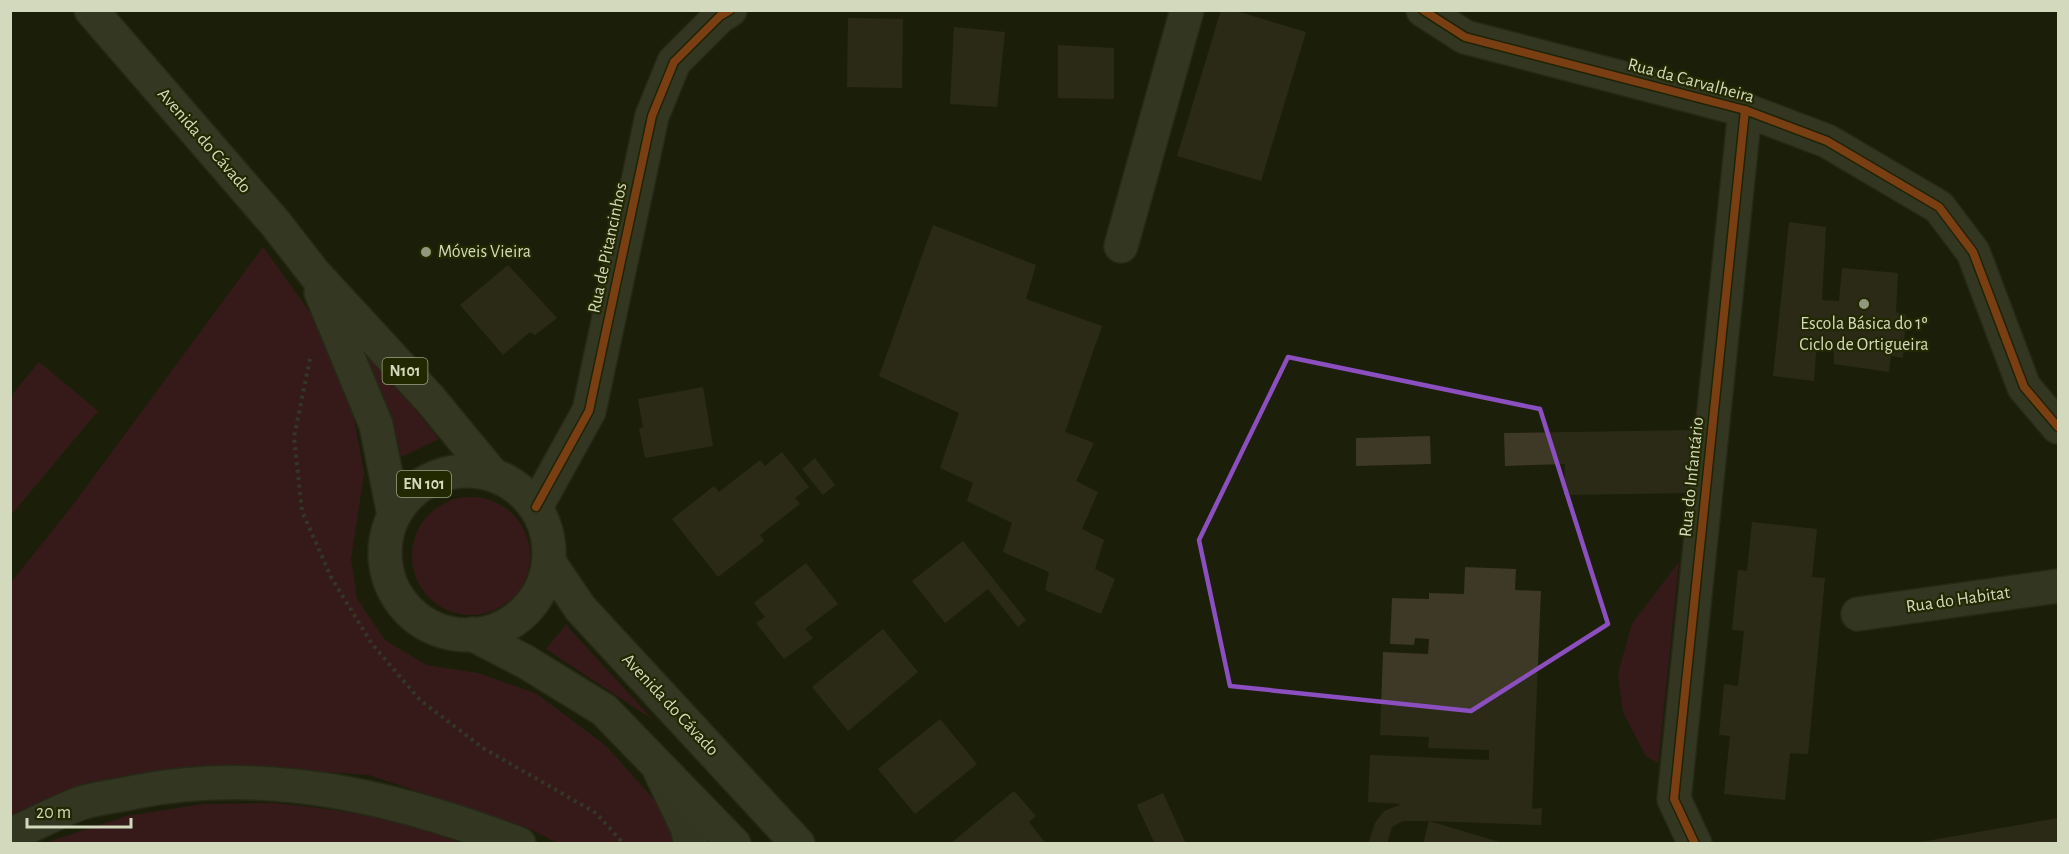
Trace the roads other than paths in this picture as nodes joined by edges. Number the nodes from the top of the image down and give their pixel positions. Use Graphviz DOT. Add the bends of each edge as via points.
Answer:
graph roads {
  1 [pos="91,10"];
  2 [pos="730,10"];
  3 [pos="1187,10"];
  4 [pos="1423,10"];
  5 [pos="1746,110"];
  6 [pos="1121,246"];
  7 [pos="314,273"];
  8 [pos="2058,427"];
  9 [pos="491,473"];
  10 [pos="536,507"];
  11 [pos="394,515"];
  12 [pos="549,562"];
  13 [pos="2058,586"];
  14 [pos="1858,614"];
  15 [pos="472,634"];
  16 [pos="654,759"];
  17 [pos="10,835"];
  18 [pos="519,843"];
  19 [pos="691,843"];
  20 [pos="734,843"];
  21 [pos="798,843"];
  22 [pos="1695,843"];
  1 -- 7 [label="main road, Avenida do Cávado / EN 101"];
  2 -- 10 [label="street, Rua de Pitancinhos" via="674,62 652,116 589,411"];
  3 -- 6 [label="street"];
  4 -- 5 [label="street, Rua da Carvalheira" via="1465,37"];
  5 -- 8 [label="street, Rua da Carvalheira" via="1827,141 1939,207 1973,252 2024,387"];
  5 -- 22 [label="street, Rua do Infantário" via="1674,799"];
  7 -- 9 [label="main road, Avenida do Cávado / N101" via="430,399"];
  7 -- 11 [label="main road, Avenida do Cávado / EN 101" via="376,425"];
  9 -- 10 [label="main road, Avenida do Cávado / EN 101" via="517,486"];
  9 -- 11 [label="main road, Avenida do Cávado / EN 101" via="463,470 435,477 411,492"];
  10 -- 12 [label="main road, Avenida do Cávado / EN 101" via="547,531"];
  11 -- 15 [label="main road, Avenida do Cávado / EN 101" via="385,542 386,570 396,595 413,615 435,629"];
  12 -- 15 [label="main road, Avenida do Cávado / EN 101" via="544,582 531,605 511,622"];
  12 -- 21 [label="main road, Avenida do Cávado / EN 101" via="579,608"];
  13 -- 14 [label="street, Rua do Habitat"];
  15 -- 16 [label="main road, Avenida do Cávado / EN 101" via="604,710"];
  16 -- 19 [label="street"];
  16 -- 20 [label="main road, Avenida do Cávado / EN 101"];
  17 -- 18 [label="street" via="82,803 166,786 232,781 308,785 362,795 447,817"];
}
